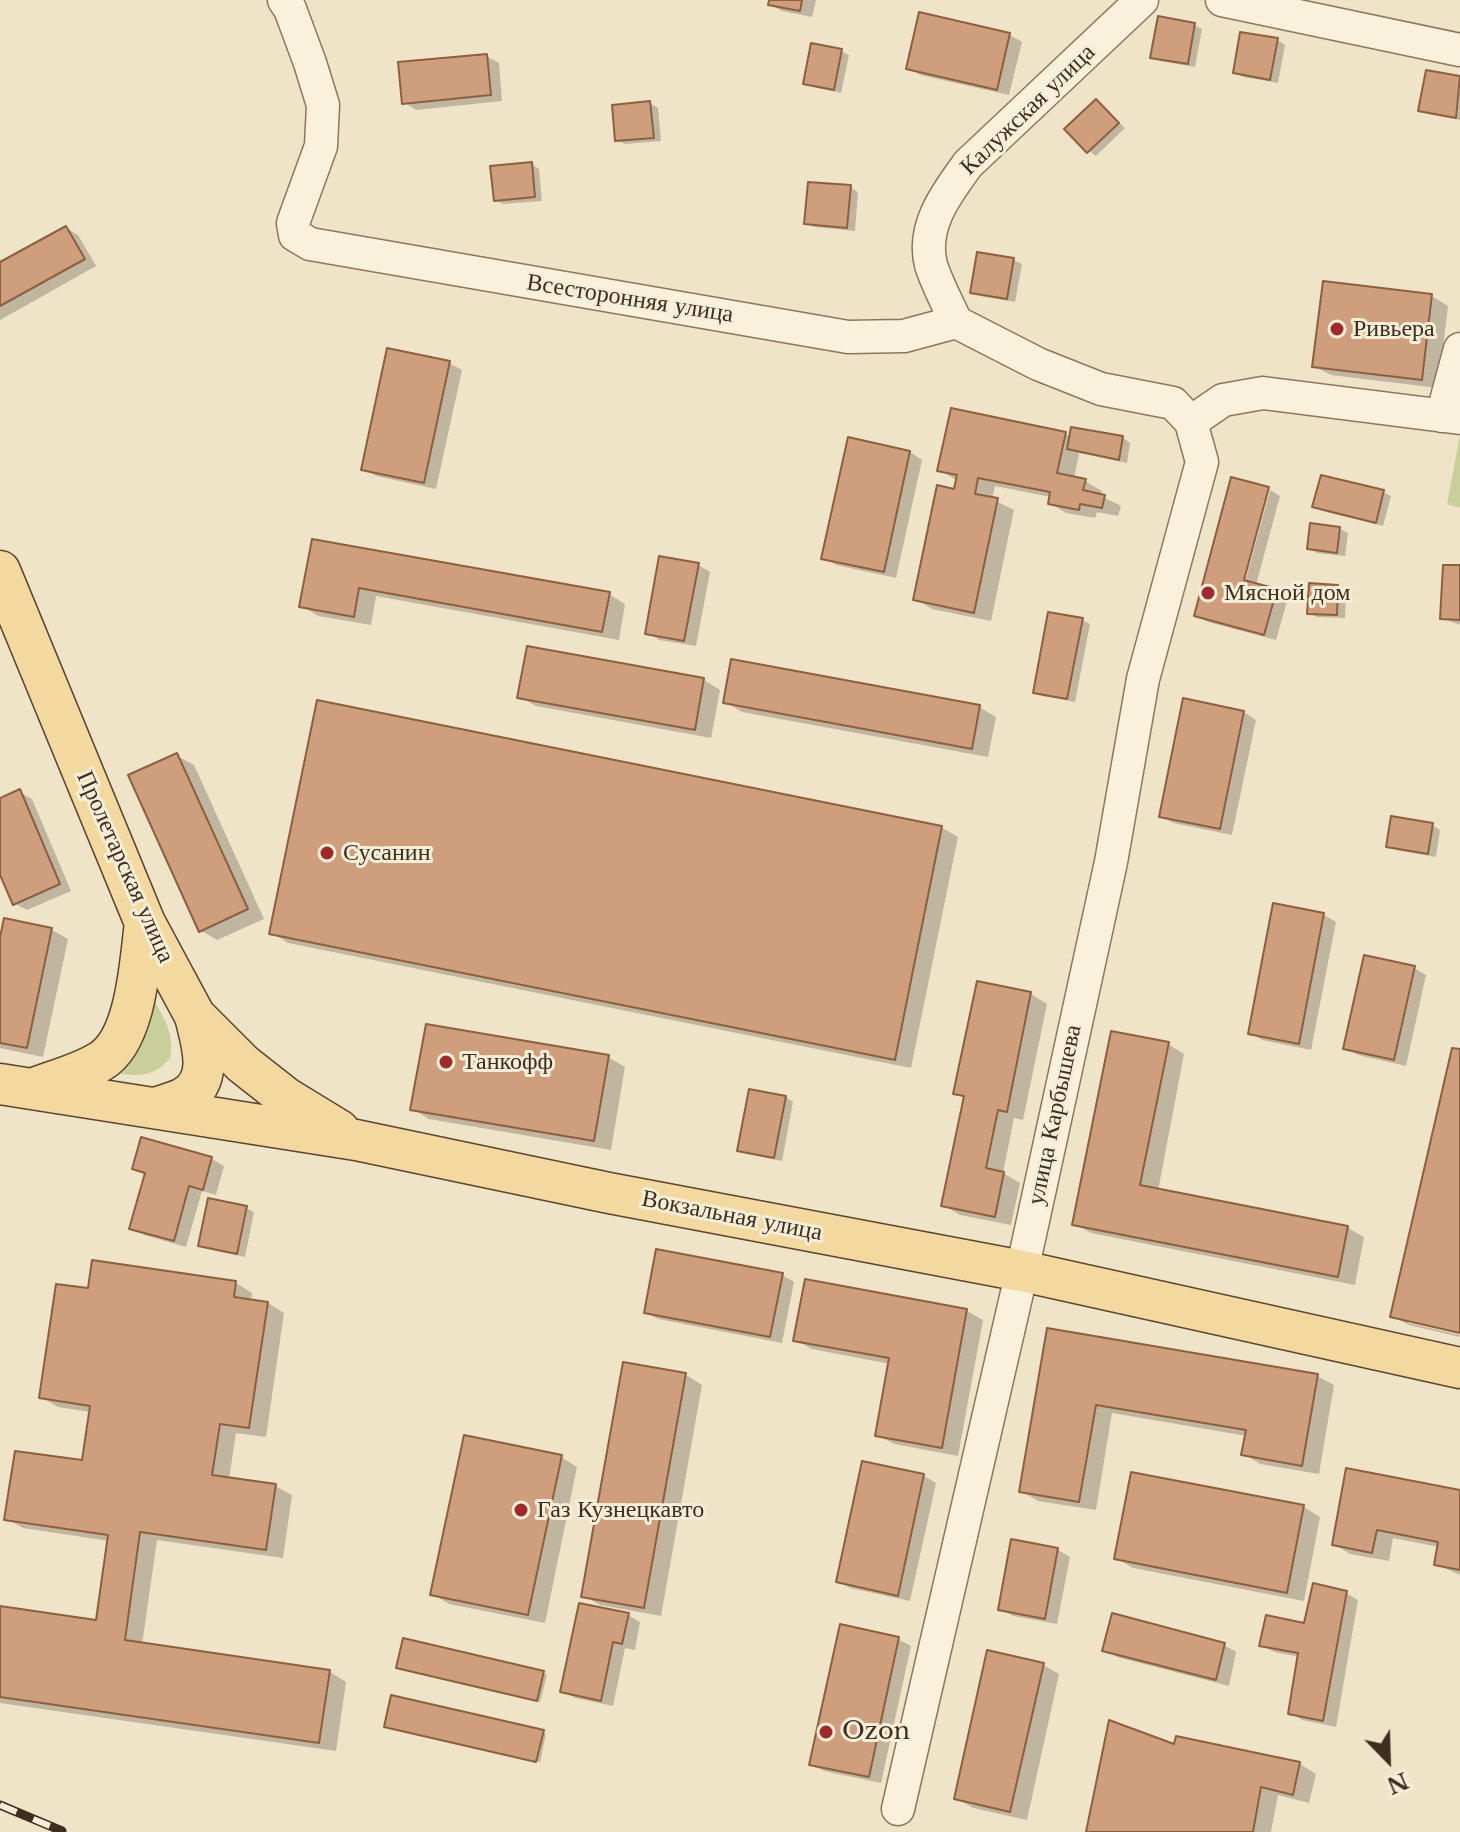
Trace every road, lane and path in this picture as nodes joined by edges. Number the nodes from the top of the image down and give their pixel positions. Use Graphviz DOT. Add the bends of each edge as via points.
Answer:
graph roads {
  1 [pos="284,0"];
  2 [pos="1142,0"];
  3 [pos="1222,0"];
  4 [pos="1460,50"];
  5 [pos="956,322"];
  6 [pos="1460,349"];
  7 [pos="1451,417"];
  8 [pos="1191,422"];
  9 [pos="0,571"];
  10 [pos="145,923"];
  11 [pos="195,1016"];
  12 [pos="14,1088"];
  13 [pos="156,1108"];
  14 [pos="356,1140"];
  15 [pos="1022,1271"];
  16 [pos="1460,1368"];
  17 [pos="898,1809"];
  1 -- 5 [label="street, Всесторонняя улица" via="323,105 321,146 293,223 295,235 310,244 848,337 904,336"];
  2 -- 5 [label="street, Калужская улица" via="968,164 945,196 930,229 931,263"];
  3 -- 4 [label="street"];
  5 -- 8 [label="street" via="1101,389 1173,403"];
  6 -- 7 [label="street"];
  7 -- 8 [label="street" via="1263,393 1223,400"];
  8 -- 15 [label="street, улица Карбышева" via="1202,462 1143,679 1111,862"];
  9 -- 10 [label="main road, Пролетарская улица"];
  10 -- 11 [label="main road, Пролетарская улица"];
  10 -- 12 [label="main road" via="133,1008 122,1036 104,1060"];
  11 -- 13 [label="main road" via="204,1054 203,1079 188,1096"];
  11 -- 14 [label="main road, Пролетарская улица" via="285,1097"];
  12 -- 13 [label="main road, Вокзальная улица"];
  13 -- 14 [label="main road, Вокзальная улица"];
  14 -- 15 [label="main road, Вокзальная улица"];
  15 -- 16 [label="main road, Вокзальная улица"];
  15 -- 17 [label="street, улица Карбышева"];
}
